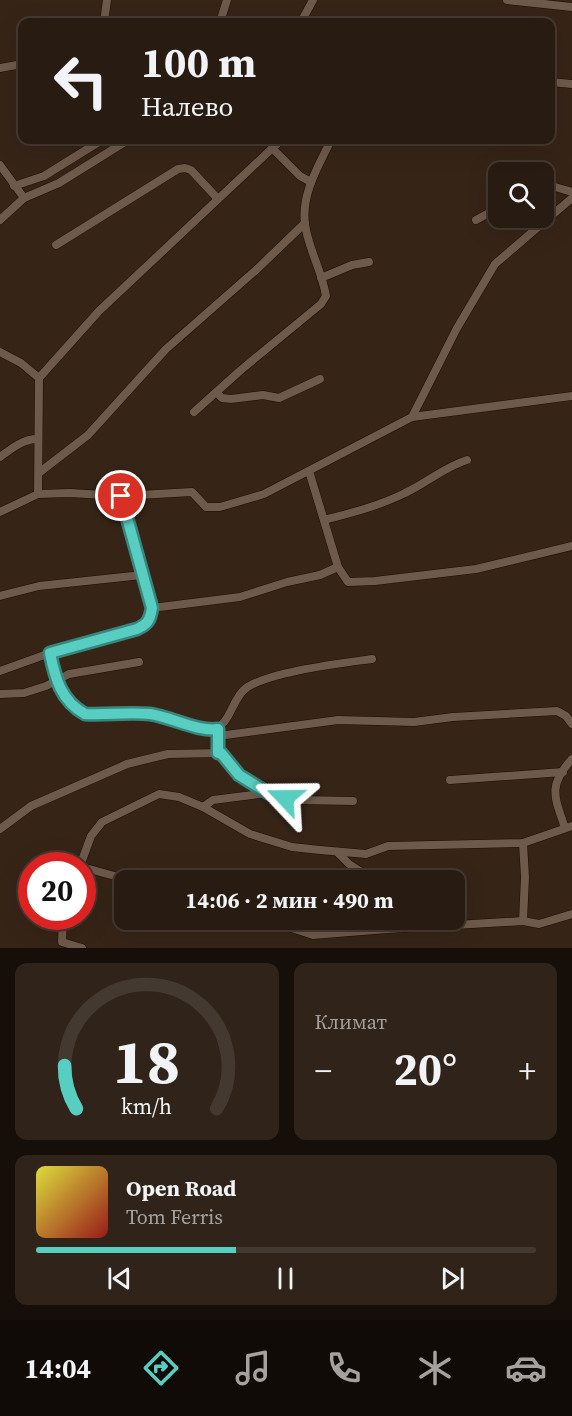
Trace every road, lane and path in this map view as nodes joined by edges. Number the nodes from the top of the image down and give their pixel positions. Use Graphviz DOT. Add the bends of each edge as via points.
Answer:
graph roads {
  1 [pos="107,0"];
  2 [pos="227,0"];
  3 [pos="313,0"];
  4 [pos="507,0"];
  5 [pos="572,7"];
  6 [pos="105,18"];
  7 [pos="221,18"];
  8 [pos="303,18"];
  9 [pos="18,65"];
  10 [pos="0,68"];
  11 [pos="555,82"];
  12 [pos="572,84"];
  13 [pos="96,144"];
  14 [pos="122,144"];
  15 [pos="276,144"];
  16 [pos="329,144"];
  17 [pos="272,148"];
  18 [pos="0,165"];
  19 [pos="311,182"];
  20 [pos="14,186"];
  21 [pos="554,187"];
  22 [pos="572,192"];
  23 [pos="24,198"];
  24 [pos="572,198"];
  25 [pos="218,199"];
  26 [pos="488,213"];
  27 [pos="0,220"];
  28 [pos="476,220"];
  29 [pos="305,223"];
  30 [pos="56,245"];
  31 [pos="369,261"];
  32 [pos="321,278"];
  33 [pos="0,352"];
  34 [pos="39,378"];
  35 [pos="320,379"];
  36 [pos="217,393"];
  37 [pos="572,396"];
  38 [pos="194,412"];
  39 [pos="412,417"];
  40 [pos="37,439"];
  41 [pos="0,457"];
  42 [pos="468,460"];
  43 [pos="309,471"];
  44 [pos="40,472"];
  45 [pos="38,494"];
  46 [pos="121,496"];
  47 [pos="0,512"];
  48 [pos="324,520"];
  49 [pos="572,546"];
  50 [pos="338,567"];
  51 [pos="142,575"];
  52 [pos="0,596"];
  53 [pos="152,608"];
  54 [pos="50,653"];
  55 [pos="372,658"];
  56 [pos="139,662"];
  57 [pos="0,671"];
  58 [pos="56,680"];
  59 [pos="0,694"];
  60 [pos="572,724"];
  61 [pos="218,732"];
  62 [pos="218,753"];
  63 [pos="572,759"];
  64 [pos="562,772"];
  65 [pos="450,780"];
  66 [pos="268,793"];
  67 [pos="354,801"];
  68 [pos="203,807"];
  69 [pos="568,827"];
  70 [pos="0,830"];
  71 [pos="523,843"];
  72 [pos="86,852"];
  73 [pos="337,852"];
  74 [pos="96,870"];
  75 [pos="358,870"];
  76 [pos="114,876"];
  77 [pos="572,914"];
  78 [pos="523,921"];
  79 [pos="465,922"];
  80 [pos="61,930"];
  81 [pos="298,930"];
  82 [pos="356,930"];
  83 [pos="64,945"];
  84 [pos="82,948"];
  1 -- 6 [label="street"];
  2 -- 7 [label="street"];
  3 -- 8 [label="street"];
  4 -- 5 [label="street"];
  9 -- 10 [label="street"];
  11 -- 12 [label="street"];
  13 -- 20 [label="street" via="44,176"];
  14 -- 23 [label="street" via="59,183"];
  15 -- 17 [label="street"];
  16 -- 19 [label="street"];
  17 -- 19 [label="street" via="300,177"];
  17 -- 25 [label="street"];
  18 -- 20 [label="street"];
  19 -- 29 [label="street"];
  20 -- 23 [label="street"];
  21 -- 22 [label="street"];
  23 -- 27 [label="street"];
  24 -- 39 [label="street" via="495,264"];
  25 -- 30 [label="street" via="192,170 178,169"];
  25 -- 34 [label="street" via="99,311"];
  26 -- 28 [label="street"];
  29 -- 32 [label="street"];
  29 -- 44 [label="street" via="166,349 88,435"];
  31 -- 32 [label="street"];
  32 -- 36 [label="street" via="326,296 321,304"];
  33 -- 34 [label="street"];
  34 -- 40 [label="street"];
  35 -- 36 [label="street" via="274,399 231,399"];
  36 -- 38 [label="street"];
  37 -- 39 [label="street"];
  39 -- 43 [label="street"];
  40 -- 41 [label="street" via="22,442"];
  40 -- 44 [label="street"];
  42 -- 48 [label="street" via="438,472 404,494"];
  43 -- 46 [label="street" via="264,494 220,507 206,507 192,492"];
  43 -- 48 [label="street"];
  44 -- 45 [label="street"];
  45 -- 46 [label="street"];
  45 -- 47 [label="street"];
  46 -- 51 [label="street"];
  48 -- 50 [label="street"];
  49 -- 50 [label="street" via="476,569 353,583 344,579"];
  50 -- 53 [label="street" via="240,597"];
  51 -- 52 [label="street" via="39,586"];
  51 -- 53 [label="street"];
  53 -- 54 [label="street" via="149,622 137,629"];
  54 -- 57 [label="street"];
  54 -- 58 [label="street"];
  55 -- 61 [label="street" via="307,669 244,689"];
  56 -- 58 [label="street" via="69,674"];
  58 -- 59 [label="street" via="24,693"];
  58 -- 61 [label="street" via="76,710 85,714 150,714"];
  60 -- 61 [label="street" via="557,711 414,722 338,720"];
  61 -- 62 [label="street"];
  62 -- 66 [label="street" via="239,775"];
  62 -- 70 [label="street" via="168,754 127,764 31,806"];
  63 -- 64 [label="street"];
  64 -- 65 [label="street"];
  64 -- 69 [label="street" via="554,790"];
  66 -- 67 [label="street" via="299,800"];
  66 -- 68 [label="street" via="213,800"];
  68 -- 72 [label="street" via="159,794 102,822"];
  68 -- 73 [label="street" via="250,834 292,847"];
  69 -- 71 [label="street"];
  71 -- 73 [label="street" via="388,846 366,854"];
  71 -- 78 [label="street"];
  73 -- 75 [label="street"];
  74 -- 76 [label="street"];
  77 -- 78 [label="street" via="538,924"];
  78 -- 79 [label="street"];
  80 -- 83 [label="street"];
  81 -- 82 [label="street" via="313,935"];
  83 -- 84 [label="street"];
}
